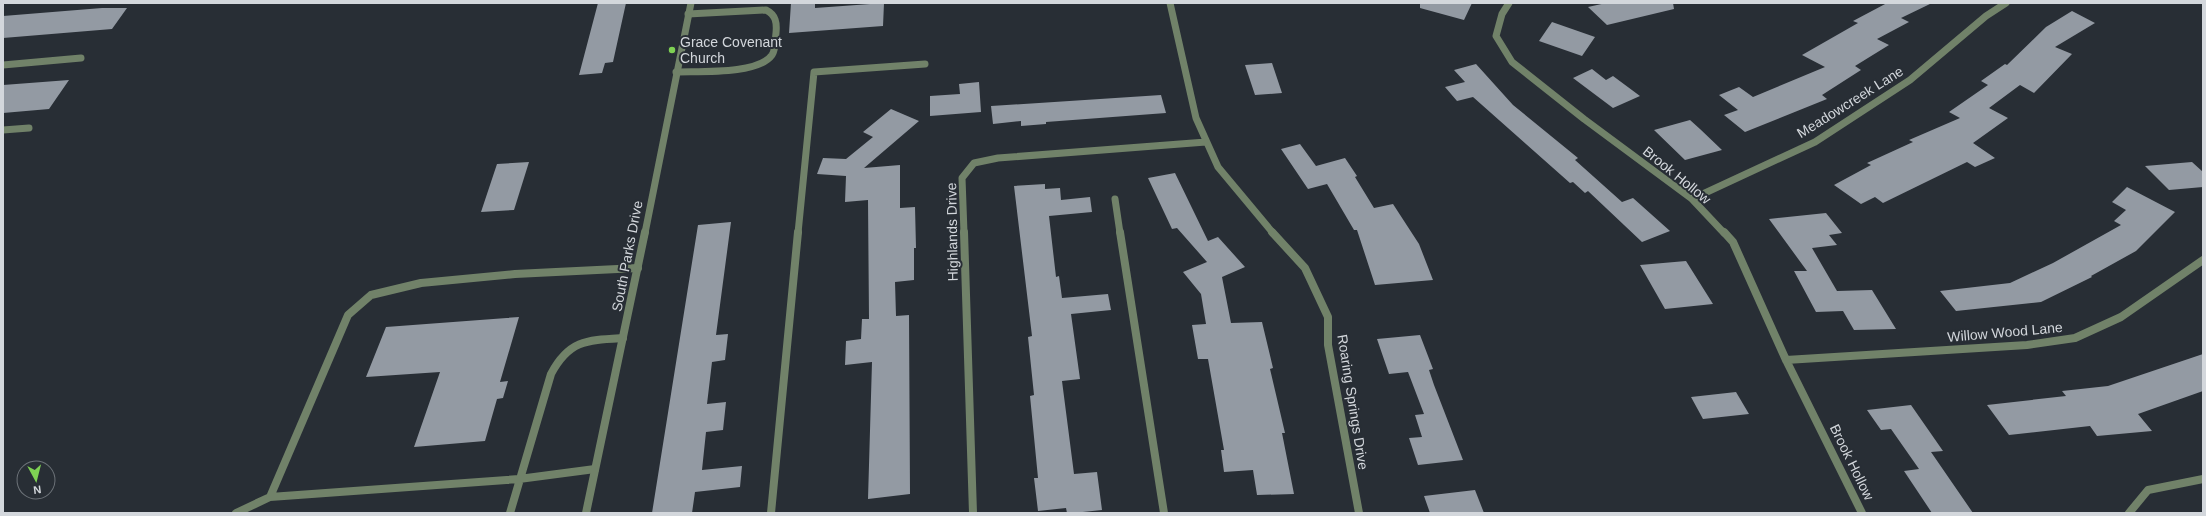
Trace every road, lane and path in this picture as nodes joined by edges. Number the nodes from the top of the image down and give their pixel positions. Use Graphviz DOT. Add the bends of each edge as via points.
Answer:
graph roads {
  1 [pos="691,3"];
  2 [pos="1170,3"];
  3 [pos="1509,3"];
  4 [pos="2006,3"];
  5 [pos="688,14"];
  6 [pos="81,58"];
  7 [pos="925,64"];
  8 [pos="3,65"];
  9 [pos="676,72"];
  10 [pos="29,128"];
  11 [pos="3,130"];
  12 [pos="1206,142"];
  13 [pos="1692,199"];
  14 [pos="1115,200"];
  15 [pos="2203,260"];
  16 [pos="638,268"];
  17 [pos="623,338"];
  18 [pos="1786,360"];
  19 [pos="596,469"];
  20 [pos="519,479"];
  21 [pos="2203,479"];
  22 [pos="270,497"];
  23 [pos="236,513"];
  24 [pos="510,513"];
  25 [pos="586,513"];
  26 [pos="771,513"];
  27 [pos="973,513"];
  28 [pos="1164,513"];
  29 [pos="1359,513"];
  30 [pos="1862,513"];
  31 [pos="2129,513"];
  1 -- 5 [label="street, South Parks Drive"];
  2 -- 12 [label="street, Roaring Springs Drive" via="1196,118"];
  3 -- 13 [label="street, Brook Hollow" via="1502,14 1496,36 1512,62"];
  4 -- 13 [label="street, Meadowcreek Lane" via="1986,16 1910,80 1815,142"];
  5 -- 9 [label="street, South Parks Drive"];
  5 -- 9 [label="street" via="766,10 772,13 777,23 774,49 772,56 758,65"];
  6 -- 8 [label="street"];
  7 -- 26 [label="street" via="814,72"];
  9 -- 16 [label="street, South Parks Drive"];
  10 -- 11 [label="street"];
  12 -- 27 [label="street, Highlands Drive" via="998,158 974,163 962,178"];
  12 -- 29 [label="street, Roaring Springs Drive" via="1218,167 1251,209 1305,268 1328,317 1328,345"];
  13 -- 18 [label="street, Brook Hollow" via="1733,242"];
  14 -- 28 [label="street"];
  15 -- 18 [label="street, Willow Wood Lane" via="2121,317 2075,338 2027,345"];
  16 -- 17 [label="street, South Parks Drive"];
  16 -- 22 [label="street" via="515,274 429,283 371,295 348,315"];
  17 -- 19 [label="street, South Parks Drive"];
  17 -- 20 [label="street" via="583,342 572,346 557,360"];
  18 -- 30 [label="street, Brook Hollow"];
  19 -- 20 [label="street"];
  19 -- 25 [label="street, South Parks Drive"];
  20 -- 22 [label="street"];
  20 -- 24 [label="street"];
  21 -- 31 [label="street" via="2148,490"];
  22 -- 23 [label="street"];
}
